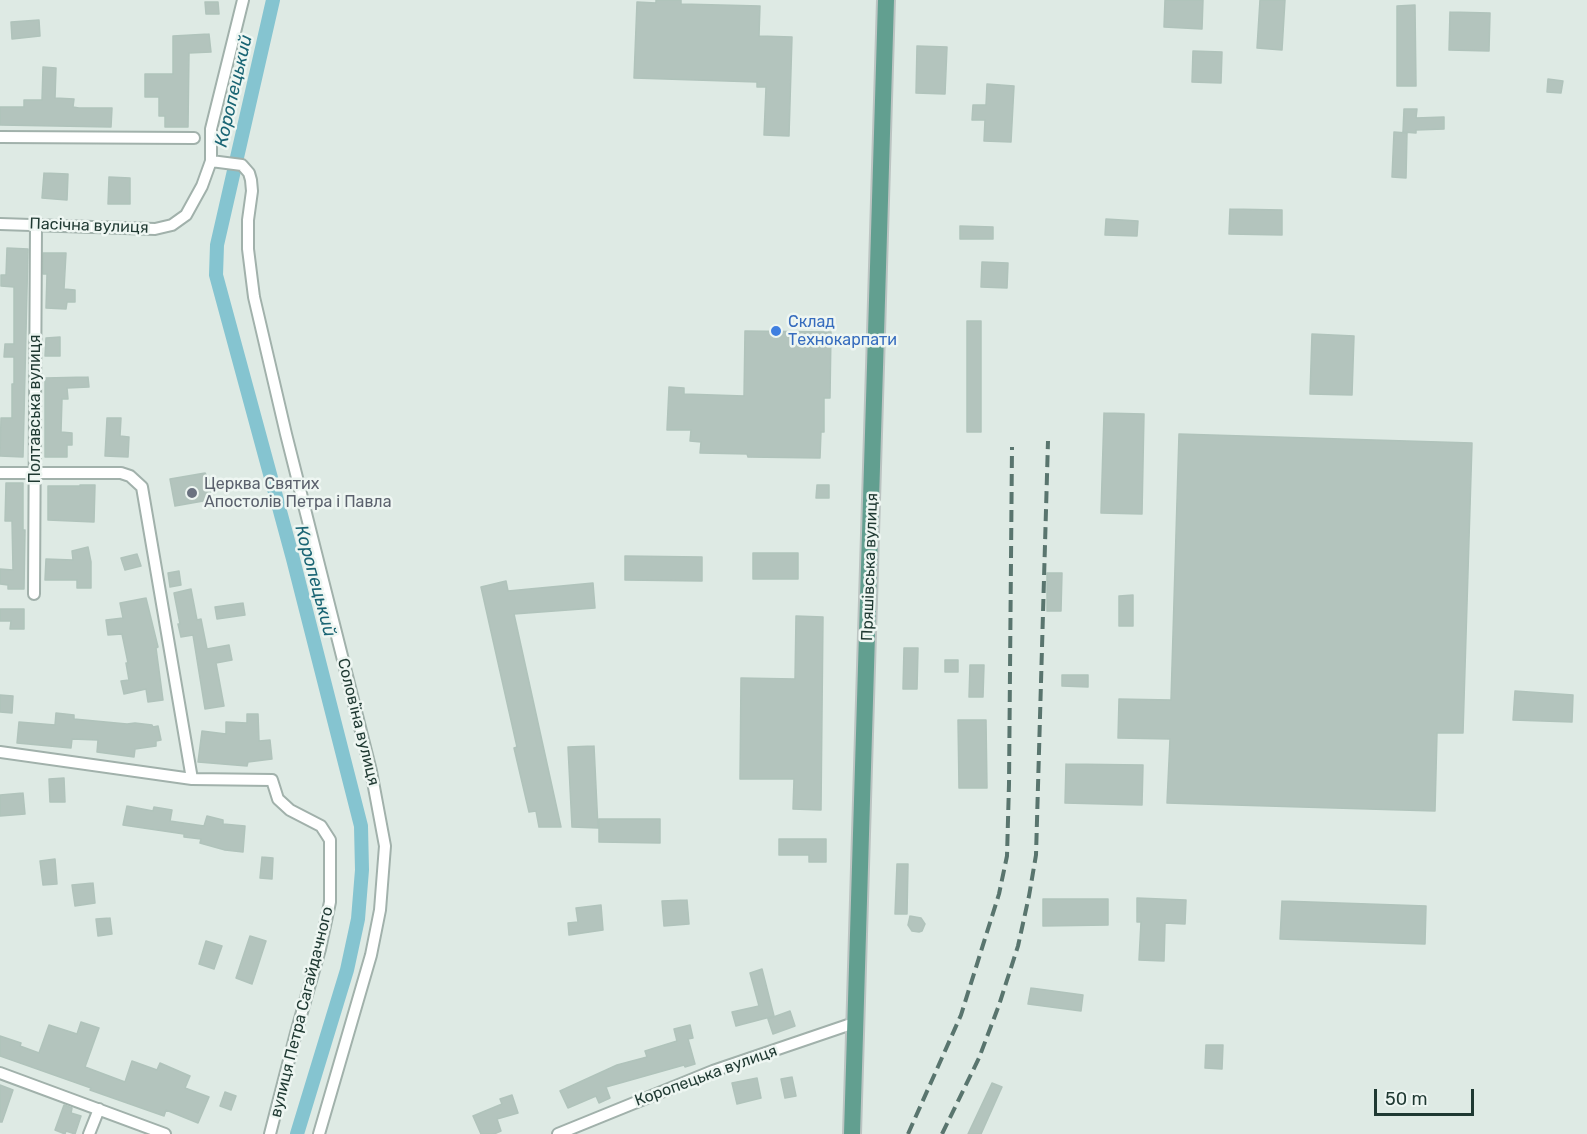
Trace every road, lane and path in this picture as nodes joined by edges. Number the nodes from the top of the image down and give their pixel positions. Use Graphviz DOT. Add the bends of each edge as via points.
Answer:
graph roads {
  1 [pos="243,0"];
  2 [pos="886,0"];
  3 [pos="0,137"];
  4 [pos="194,138"];
  5 [pos="211,161"];
  6 [pos="0,224"];
  7 [pos="36,225"];
  8 [pos="0,473"];
  9 [pos="35,473"];
  10 [pos="34,594"];
  11 [pos="0,752"];
  12 [pos="192,779"];
  13 [pos="857,1022"];
  14 [pos="0,1073"];
  15 [pos="99,1109"];
  16 [pos="89,1134"];
  17 [pos="165,1134"];
  18 [pos="270,1134"];
  19 [pos="319,1134"];
  20 [pos="558,1134"];
  21 [pos="852,1134"];
  1 -- 5 [label="street" via="211,129"];
  2 -- 13 [label="main road, Пряшівська вулиця"];
  3 -- 4 [label="street"];
  5 -- 7 [label="street, Пасічна вулиця" via="186,215 172,225 155,229"];
  5 -- 19 [label="street, Соловʼїна вулиця" via="242,165 249,173 252,191 248,249 254,297 368,760 385,846 380,910 370,955"];
  6 -- 7 [label="street, Пасічна вулиця"];
  7 -- 9 [label="street, Полтавська вулиця"];
  8 -- 9 [label="street"];
  9 -- 10 [label="street, Полтавська вулиця"];
  9 -- 12 [label="street" via="121,473 142,487"];
  11 -- 12 [label="street, вулиця Петра Сагайдачного"];
  12 -- 18 [label="street, вулиця Петра Сагайдачного" via="272,780 278,799 321,826 330,840 327,922"];
  13 -- 20 [label="street, Коропецька вулиця" via="713,1071"];
  13 -- 21 [label="main road, Пряшівська вулиця"];
  14 -- 15 [label="street"];
  15 -- 16 [label="street"];
  15 -- 17 [label="street"];
}
